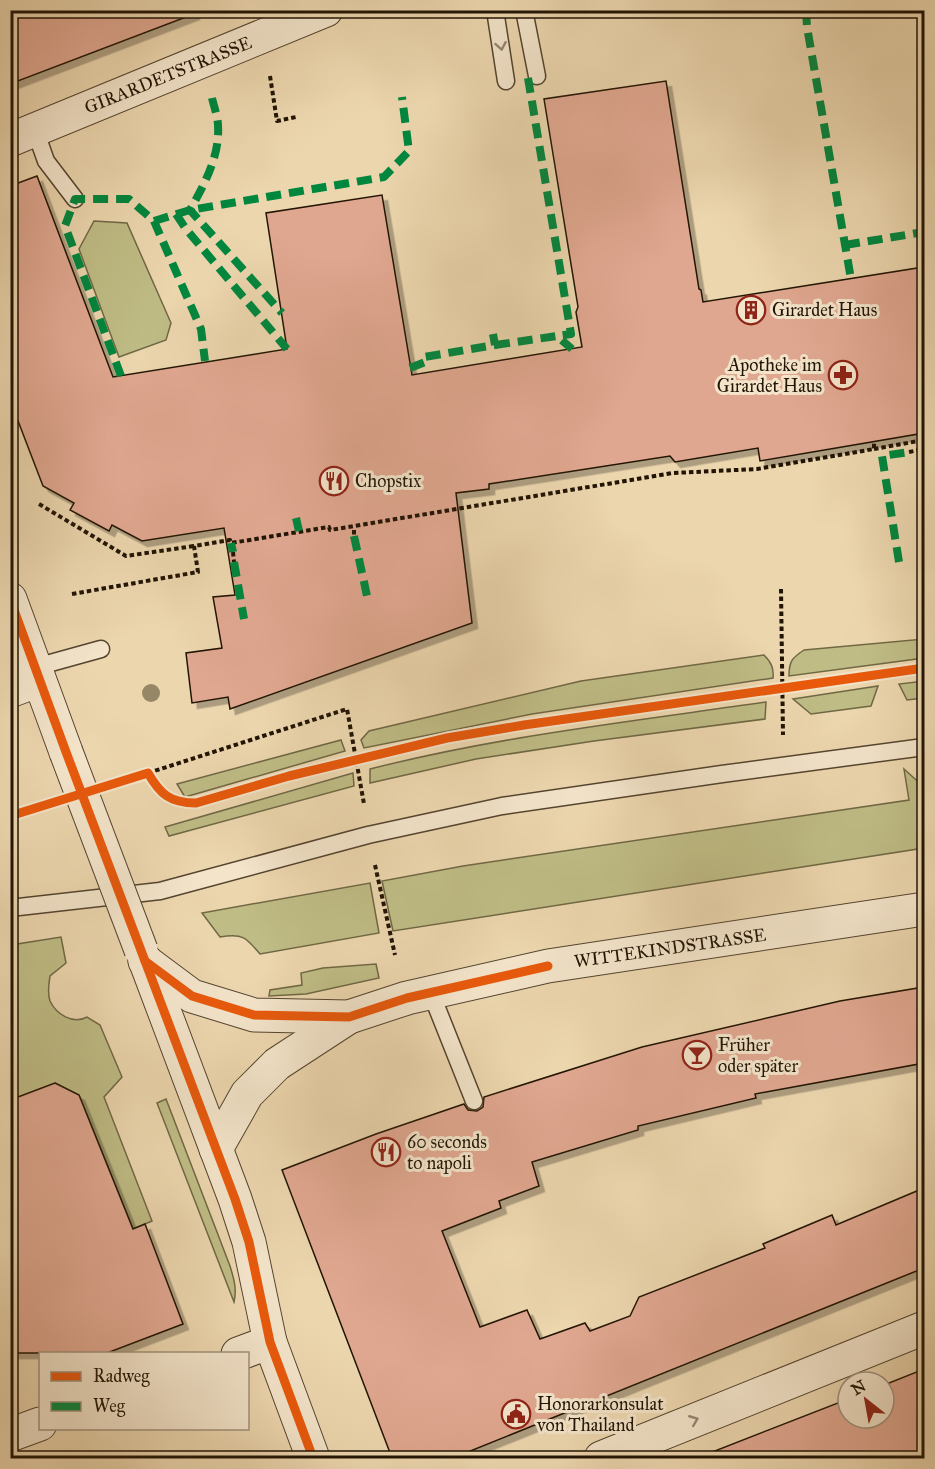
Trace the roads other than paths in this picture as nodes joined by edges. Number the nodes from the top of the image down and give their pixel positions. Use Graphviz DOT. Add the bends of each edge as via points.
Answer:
graph roads {
  1 [pos="327,10"];
  2 [pos="495,10"];
  3 [pos="524,10"];
  4 [pos="537,76"];
  5 [pos="506,81"];
  6 [pos="23,135"];
  7 [pos="75,198"];
  8 [pos="10,599"];
  9 [pos="101,649"];
  10 [pos="29,679"];
  11 [pos="924,747"];
  12 [pos="10,908"];
  13 [pos="924,909"];
  14 [pos="143,956"];
  15 [pos="431,993"];
  16 [pos="349,1017"];
  17 [pos="474,1101"];
  18 [pos="216,1149"];
  19 [pos="924,1328"];
  20 [pos="270,1342"];
  21 [pos="241,1352"];
  22 [pos="39,1424"];
  23 [pos="10,1435"];
  24 [pos="313,1458"];
  25 [pos="601,1458"];
  1 -- 6 [label="street, GIRARDETSTRASSE"];
  2 -- 5 [label="lane, one-way"];
  3 -- 4 [label="lane"];
  6 -- 7 [label="lane"];
  8 -- 10 [label="street"];
  9 -- 10 [label="lane"];
  10 -- 14 [label="street, bridge" via="66,752"];
  11 -- 12 [label="lane" via="502,806 368,835 159,891"];
  13 -- 15 [label="street, WITTEKINDSTRASSE" via="548,966"];
  14 -- 16 [label="street, WITTEKINDSTRASSE" via="192,996 254,1015"];
  14 -- 18 [label="street"];
  15 -- 16 [label="street, WITTEKINDSTRASSE"];
  15 -- 17 [label="lane"];
  16 -- 18 [label="street, WITTEKINDSTRASSE" via="278,1064 247,1094"];
  18 -- 20 [label="street" via="249,1242"];
  25 -- 19 [label="street, one-way"];
  20 -- 21 [label="street"];
  20 -- 24 [label="street"];
  22 -- 23 [label="street"];
}
